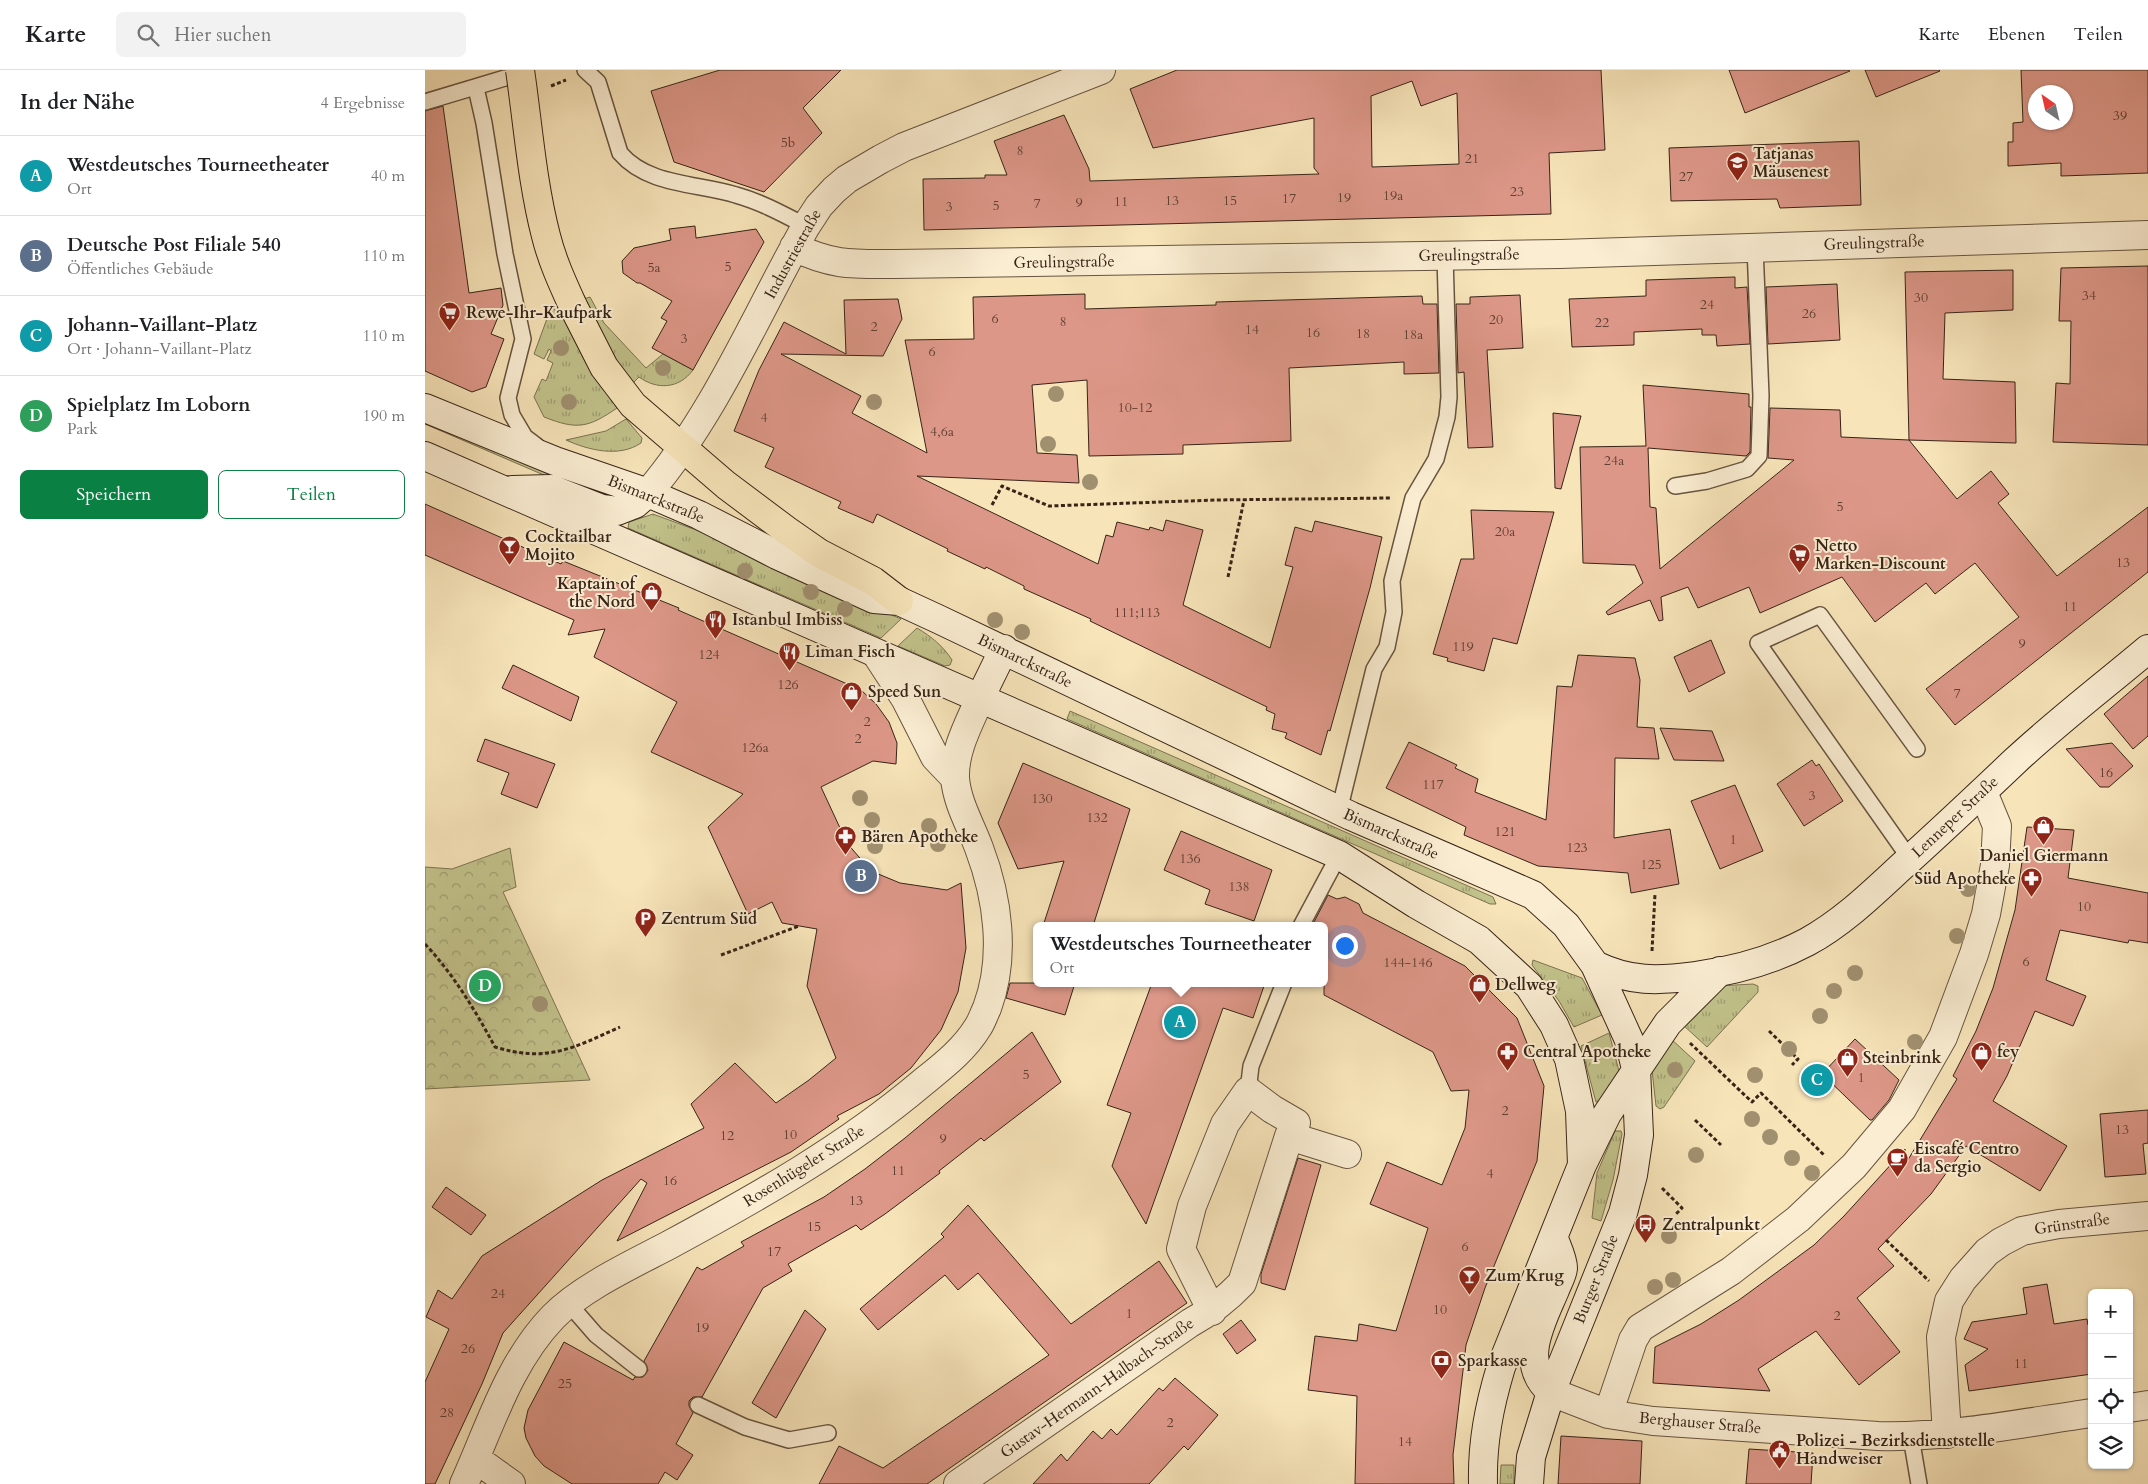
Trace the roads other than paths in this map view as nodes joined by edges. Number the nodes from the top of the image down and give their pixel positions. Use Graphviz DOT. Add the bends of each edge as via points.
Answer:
graph roads {
  1 [pos="585,70"];
  2 [pos="1101,70"];
  3 [pos="512,74"];
  4 [pos="476,88"];
  5 [pos="425,102"];
  6 [pos="2148,234"];
  7 [pos="800,237"];
  8 [pos="1755,247"];
  9 [pos="1445,256"];
  10 [pos="425,408"];
  11 [pos="683,449"];
  12 [pos="425,456"];
  13 [pos="555,461"];
  14 [pos="1675,486"];
  15 [pos="505,490"];
  16 [pos="648,493"];
  17 [pos="899,601"];
  18 [pos="1004,649"];
  19 [pos="2148,649"];
  20 [pos="877,655"];
  21 [pos="980,698"];
  22 [pos="1917,749"];
  23 [pos="955,778"];
  24 [pos="1983,792"];
  25 [pos="1339,811"];
  26 [pos="1339,855"];
  27 [pos="1910,860"];
  28 [pos="1303,922"];
  29 [pos="1595,965"];
  30 [pos="1721,971"];
  31 [pos="1282,987"];
  32 [pos="1620,1017"];
  33 [pos="1636,1069"];
  34 [pos="1248,1091"];
  35 [pos="1289,1136"];
  36 [pos="1347,1154"];
  37 [pos="1582,1165"];
  38 [pos="2148,1216"];
  39 [pos="1554,1239"];
  40 [pos="569,1304"];
  41 [pos="1212,1310"];
  42 [pos="639,1369"];
  43 [pos="1551,1392"];
  44 [pos="697,1405"];
  45 [pos="2148,1405"];
  46 [pos="2133,1407"];
  47 [pos="1608,1414"];
  48 [pos="2088,1414"];
  49 [pos="828,1433"];
  50 [pos="1947,1434"];
  51 [pos="1911,1437"];
  52 [pos="476,1459"];
  53 [pos="464,1484"];
  54 [pos="511,1484"];
  55 [pos="959,1484"];
  56 [pos="1483,1484"];
  57 [pos="1529,1484"];
  58 [pos="1919,1484"];
  1 -- 7 [label="lane" via="598,82 620,153 628,163 655,177 762,203"];
  2 -- 7 [label="street, Industriestraße" via="881,159 834,190 819,206"];
  3 -- 4 [label="lane"];
  3 -- 11 [label="main road, bridge" via="546,236 572,304 589,341 618,388"];
  4 -- 5 [label="lane"];
  4 -- 13 [label="lane" via="523,339 508,398 512,415 525,437"];
  6 -- 8 [label="street, Greulingstraße"];
  7 -- 9 [label="street, Greulingstraße" via="812,256 845,264"];
  7 -- 11 [label="street, Industriestraße"];
  8 -- 9 [label="street, Greulingstraße"];
  8 -- 14 [label="lane" via="1761,396 1759,456 1747,469"];
  9 -- 25 [label="lane" via="1447,417 1436,458 1413,498 1392,581 1394,612 1387,647 1374,669"];
  10 -- 13 [label="street, Bismarckstraße"];
  11 -- 16 [label="street, Industriestraße"];
  11 -- 17 [label="main road" via="786,530 819,553 873,581"];
  12 -- 15 [label="street"];
  13 -- 16 [label="street, Bismarckstraße"];
  15 -- 16 [label="street, Industriestraße" via="551,489 602,510 617,511 635,504"];
  15 -- 20 [label="street"];
  16 -- 17 [label="street, Bismarckstraße" via="874,599"];
  17 -- 18 [label="street, Bismarckstraße"];
  18 -- 21 [label="street, Rosenhügeler Straße"];
  18 -- 25 [label="street, Bismarckstraße"];
  19 -- 24 [label="street, Lenneper Straße" via="2024,753"];
  20 -- 21 [label="street"];
  20 -- 23 [label="street, Rosenhügeler Straße" via="905,698 935,756"];
  21 -- 23 [label="street, Rosenhügeler Straße" via="957,756"];
  21 -- 26 [label="street"];
  22 -- 27 [label="lane" via="1820,616 1758,643"];
  23 -- 40 [label="street, Rosenhügeler Straße" via="996,906 995,986 980,1025 959,1051 861,1131 786,1181 601,1282"];
  24 -- 27 [label="street, Lenneper Straße"];
  24 -- 47 [label="street" via="1997,826 1995,865 1986,914 1943,1037 1902,1109 1837,1183 1798,1219 1731,1272 1640,1328"];
  25 -- 29 [label="street, Bismarckstraße" via="1533,895 1566,925"];
  26 -- 28 [label="lane"];
  26 -- 37 [label="street" via="1479,940 1529,986 1545,1009 1569,1059 1580,1111"];
  27 -- 30 [label="street, Lenneper Straße" via="1852,910 1807,942 1775,956"];
  29 -- 30 [label="street, Lenneper Straße" via="1627,977 1651,968"];
  29 -- 32 [label="street, Bismarckstraße"];
  30 -- 33 [label="street, Lenneper Straße" via="1668,1023"];
  31 -- 34 [label="lane" via="1251,1066"];
  32 -- 33 [label="street, Burger Straße"];
  33 -- 37 [label="street" via="1607,1114"];
  33 -- 43 [label="street, Burger Straße" via="1639,1135 1633,1175 1623,1213"];
  34 -- 35 [label="street, Gustav-Hermann-Halbach-Straße" via="1295,1123"];
  34 -- 41 [label="street, Gustav-Hermann-Halbach-Straße" via="1225,1124 1192,1206 1181,1249"];
  35 -- 36 [label="street"];
  35 -- 41 [label="street, Gustav-Hermann-Halbach-Straße" via="1242,1283"];
  37 -- 39 [label="street"];
  38 -- 50 [label="street, Grünstraße" via="2059,1224 2022,1231 1987,1252 1949,1301 1941,1337"];
  39 -- 43 [label="street" via="1563,1268 1534,1351 1534,1367 1541,1384"];
  39 -- 56 [label="street" via="1491,1398 1482,1454"];
  40 -- 42 [label="lane" via="596,1335"];
  40 -- 52 [label="street, Rosenhügeler Straße" via="536,1336 519,1363 494,1411"];
  41 -- 55 [label="street, Gustav-Hermann-Halbach-Straße"];
  43 -- 47 [label="street, Berghauser Straße"];
  43 -- 57 [label="street, Burger Straße" via="1531,1457"];
  44 -- 49 [label="lane" via="745,1428 789,1440"];
  45 -- 46 [label="street"];
  47 -- 51 [label="street, Berghauser Straße" via="1653,1421"];
  48 -- 50 [label="street, Berghauser Straße"];
  50 -- 51 [label="street, Berghauser Straße"];
  51 -- 58 [label="lane"];
  52 -- 53 [label="street, Rosenhügeler Straße"];
  52 -- 54 [label="street"];
}
